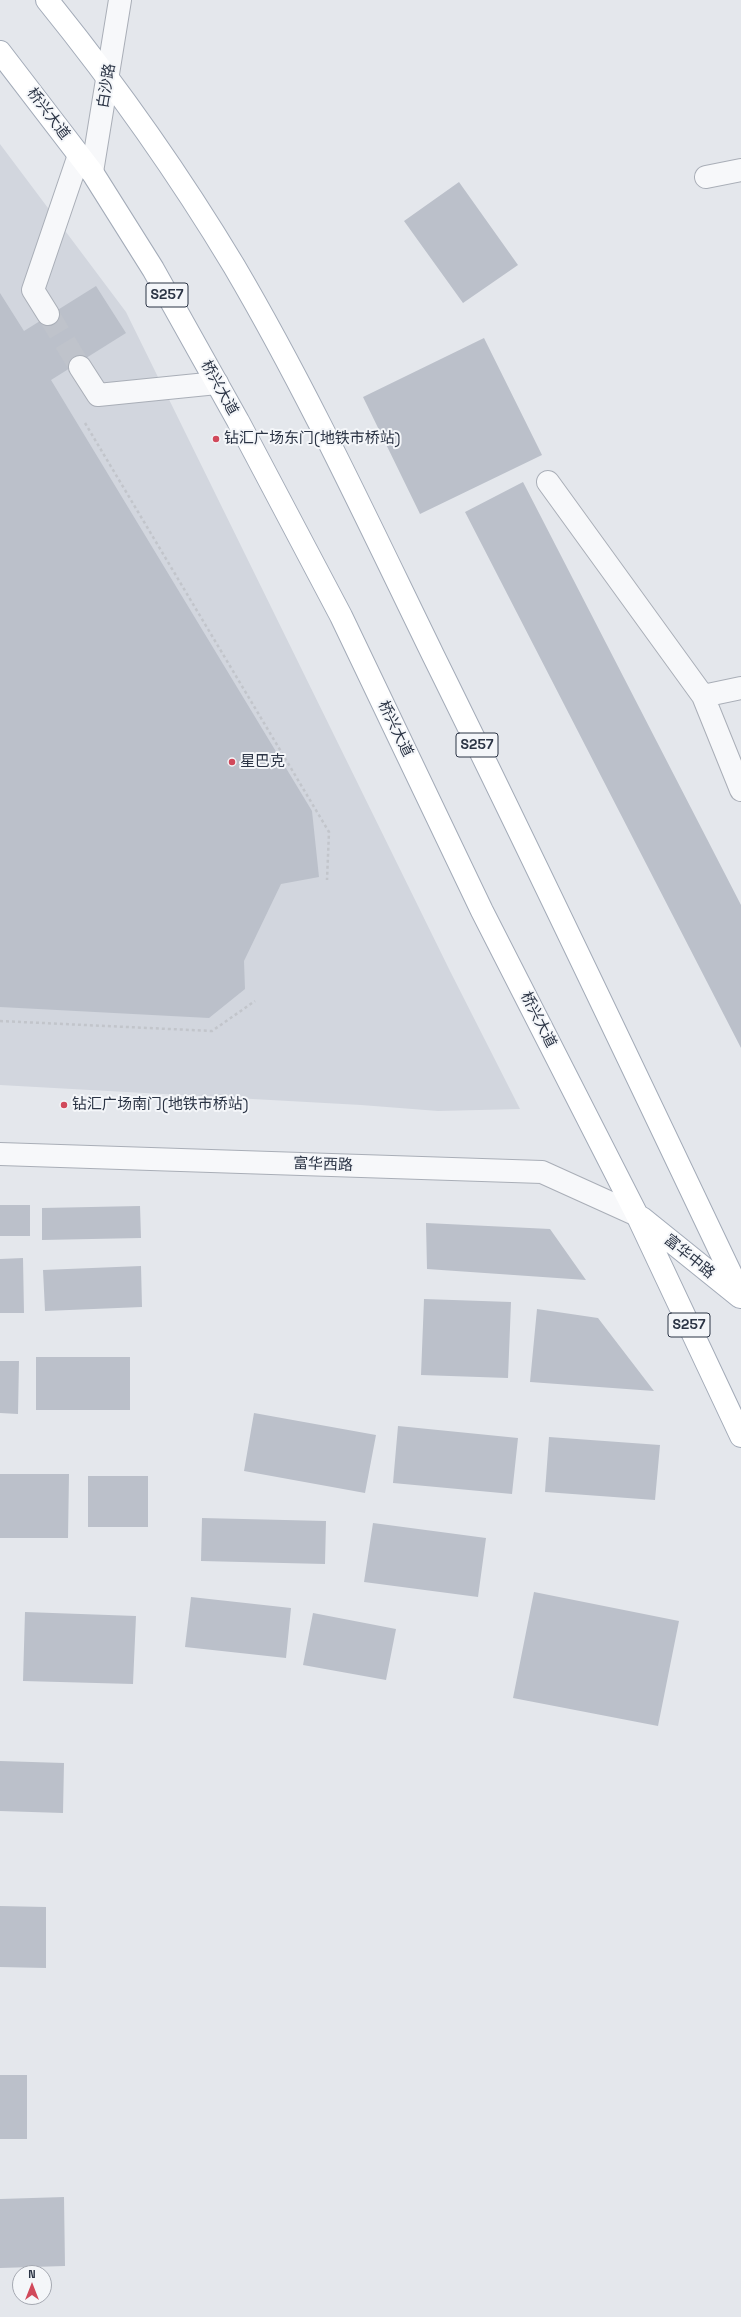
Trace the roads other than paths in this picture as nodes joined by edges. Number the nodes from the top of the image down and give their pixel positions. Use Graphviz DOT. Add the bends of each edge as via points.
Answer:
graph roads {
  1 [pos="47,0"];
  2 [pos="120,0"];
  3 [pos="0,52"];
  4 [pos="108,78"];
  5 [pos="85,163"];
  6 [pos="741,170"];
  7 [pos="706,177"];
  8 [pos="48,314"];
  9 [pos="80,367"];
  10 [pos="217,383"];
  11 [pos="548,482"];
  12 [pos="741,688"];
  13 [pos="703,696"];
  14 [pos="741,790"];
  15 [pos="0,1154"];
  16 [pos="638,1215"];
  17 [pos="741,1297"];
  18 [pos="741,1436"];
  1 -- 4 [label="main road, S257"];
  2 -- 4 [label="street, 白沙路"];
  3 -- 5 [label="main road, 桥兴大道 / S257"];
  4 -- 5 [label="street, 白沙路"];
  4 -- 17 [label="main road, S257" via="166,160 234,266 304,394 528,847"];
  5 -- 8 [label="street, 白沙路" via="33,290"];
  5 -- 10 [label="main road, 桥兴大道 / S257" via="153,270"];
  6 -- 7 [label="street"];
  9 -- 10 [label="street" via="98,395"];
  10 -- 16 [label="main road, 桥兴大道 / S257" via="341,616 482,911"];
  11 -- 13 [label="street"];
  12 -- 13 [label="street"];
  13 -- 14 [label="street"];
  15 -- 16 [label="street, 富华西路" via="542,1172"];
  16 -- 17 [label="main road, 富华中路"];
  16 -- 18 [label="main road, 桥兴大道 / S257"];
}
